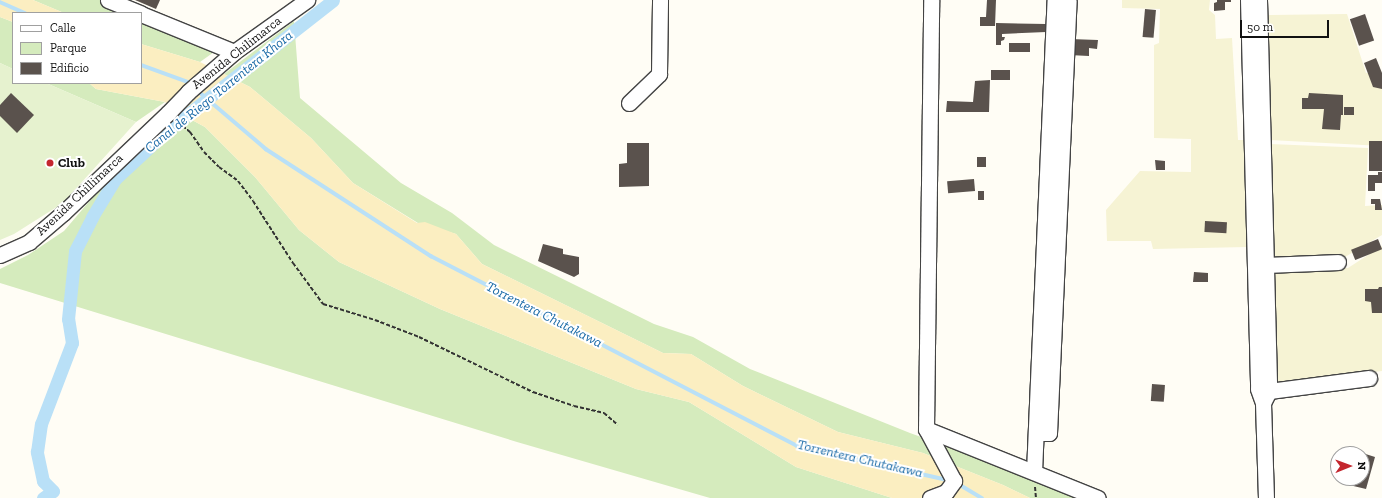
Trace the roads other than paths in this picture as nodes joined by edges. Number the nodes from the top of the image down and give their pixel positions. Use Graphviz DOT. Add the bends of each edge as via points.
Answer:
graph roads {
  1 [pos="108,0"];
  2 [pos="307,0"];
  3 [pos="660,0"];
  4 [pos="930,0"];
  5 [pos="1055,0"];
  6 [pos="1069,0"];
  7 [pos="1248,0"];
  8 [pos="1259,0"];
  9 [pos="138,12"];
  10 [pos="142,14"];
  11 [pos="234,52"];
  12 [pos="188,92"];
  13 [pos="629,103"];
  14 [pos="0,255"];
  15 [pos="1338,262"];
  16 [pos="1267,264"];
  17 [pos="1369,378"];
  18 [pos="1266,397"];
  19 [pos="926,428"];
  20 [pos="1036,433"];
  21 [pos="1034,472"];
  22 [pos="930,498"];
  23 [pos="1098,498"];
  24 [pos="1266,498"];
  1 -- 9 [label="street"];
  2 -- 11 [label="street, Avenida Chilimarca"];
  3 -- 13 [label="street" via="659,74"];
  4 -- 19 [label="street"];
  5 -- 20 [label="street"];
  6 -- 20 [label="street" via="1049,433"];
  7 -- 18 [label="street" via="1258,389"];
  8 -- 16 [label="street"];
  10 -- 11 [label="street"];
  11 -- 12 [label="street, Avenida Chilimarca"];
  12 -- 14 [label="street, Avenida Chillimarca" via="64,213 29,242"];
  15 -- 16 [label="street"];
  16 -- 18 [label="street"];
  17 -- 18 [label="street"];
  18 -- 24 [label="street"];
  19 -- 21 [label="street"];
  19 -- 22 [label="street" via="954,481 946,492"];
  20 -- 21 [label="street"];
  21 -- 23 [label="street"];
}
